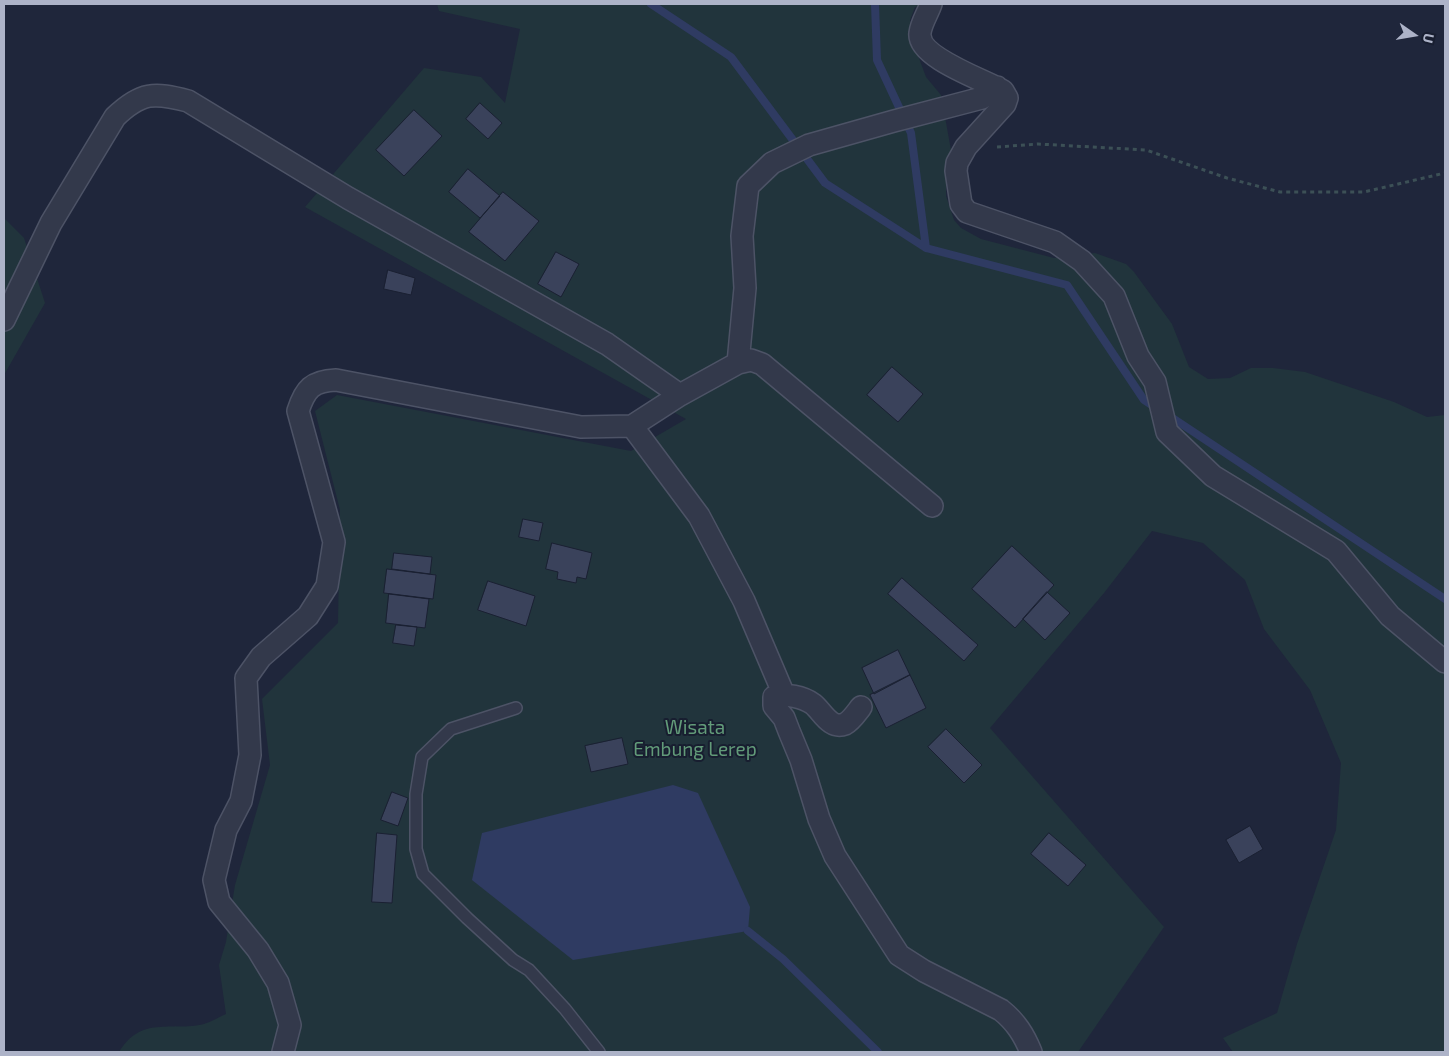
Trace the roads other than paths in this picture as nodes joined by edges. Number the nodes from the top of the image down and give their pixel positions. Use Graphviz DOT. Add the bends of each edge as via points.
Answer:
graph roads {
  1 [pos="932,4"];
  2 [pos="997,87"];
  3 [pos="4,320"];
  4 [pos="738,362"];
  5 [pos="680,396"];
  6 [pos="632,426"];
  7 [pos="932,506"];
  8 [pos="1445,662"];
  9 [pos="784,695"];
  10 [pos="862,707"];
  11 [pos="516,708"];
  12 [pos="283,1052"];
  13 [pos="599,1052"];
  14 [pos="1031,1052"];
  1 -- 2 [label="street" via="920,33 923,44 945,63"];
  2 -- 4 [label="street" via="982,98 809,145 772,163 748,186 742,236 745,288"];
  2 -- 8 [label="street" via="1006,94 1005,104 966,147 957,163 961,204 967,212 1055,242 1082,261 1114,296 1138,356 1155,382 1167,432 1213,476 1336,551 1390,616"];
  3 -- 5 [label="street" via="51,223 115,117 142,97 165,95 188,101 348,198 607,344"];
  4 -- 5 [label="street"];
  4 -- 7 [label="street" via="751,360 762,364"];
  5 -- 6 [label="street"];
  6 -- 9 [label="street" via="699,516 744,601"];
  6 -- 12 [label="street" via="581,427 336,380 321,380 304,394 298,411 334,542 327,586 308,616 261,657 246,678 250,755 241,801 226,830 214,880 220,902 258,950 278,983 290,1025"];
  9 -- 10 [label="street" via="813,704 837,725 847,723"];
  9 -- 14 [label="street" via="774,697 774,706 784,718 801,760 818,819 835,856 899,955 1001,1010 1021,1031"];
  11 -- 13 [label="lane" via="451,729 422,757 416,794 416,849 423,874 513,960 529,970"];
}
